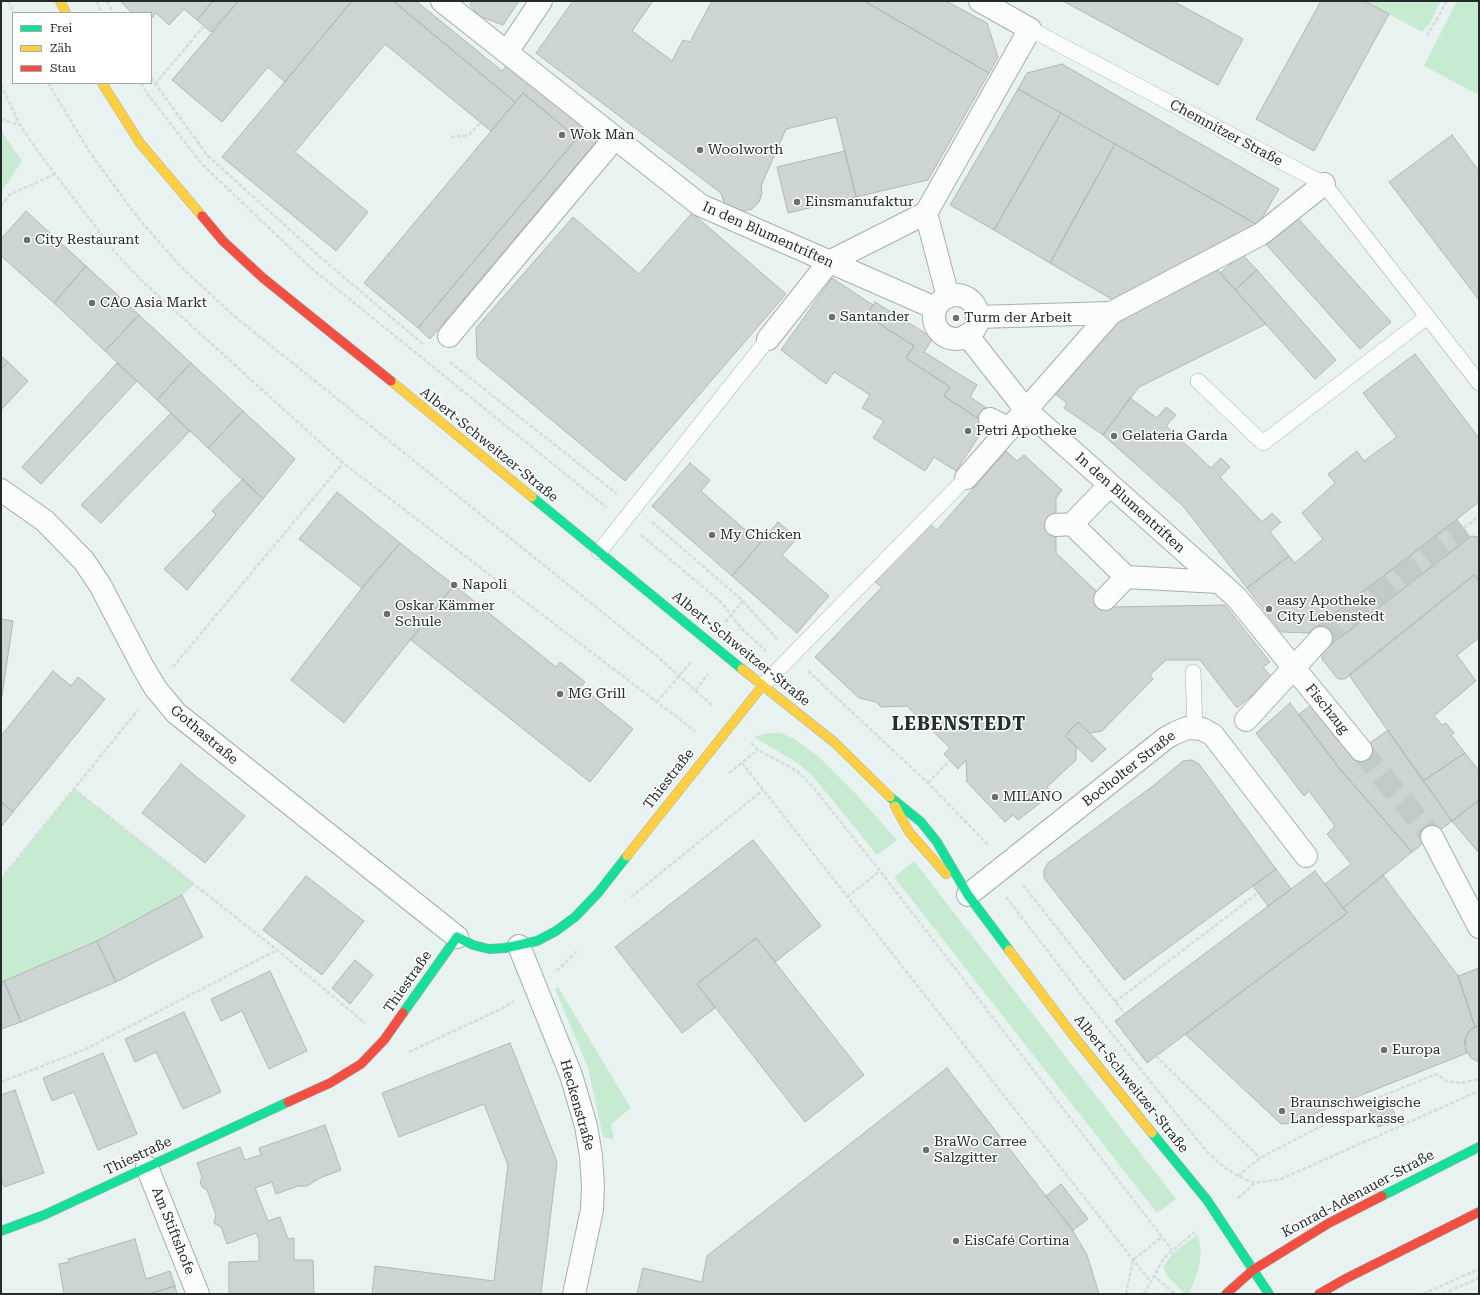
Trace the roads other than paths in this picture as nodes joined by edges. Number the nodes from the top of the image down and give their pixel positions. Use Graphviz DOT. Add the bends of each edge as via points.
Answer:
graph roads {
  1 [pos="60,1"];
  2 [pos="442,1"];
  3 [pos="541,1"];
  4 [pos="980,1"];
  5 [pos="66,12"];
  6 [pos="1030,29"];
  7 [pos="506,52"];
  8 [pos="103,84"];
  9 [pos="615,138"];
  10 [pos="1324,184"];
  11 [pos="926,213"];
  12 [pos="829,262"];
  13 [pos="942,303"];
  14 [pos="1110,313"];
  15 [pos="1427,317"];
  16 [pos="972,326"];
  17 [pos="768,339"];
  18 [pos="443,344"];
  19 [pos="1198,381"];
  20 [pos="1479,383"];
  21 [pos="1026,410"];
  22 [pos="990,419"];
  23 [pos="1010,429"];
  24 [pos="966,478"];
  25 [pos="1110,485"];
  26 [pos="1,490"];
  27 [pos="599,552"];
  28 [pos="1126,577"];
  29 [pos="1219,582"];
  30 [pos="1105,599"];
  31 [pos="1321,638"];
  32 [pos="1294,668"];
  33 [pos="1193,672"];
  34 [pos="763,685"];
  35 [pos="1246,720"];
  36 [pos="1195,728"];
  37 [pos="1361,750"];
  38 [pos="891,798"];
  39 [pos="1432,837"];
  40 [pos="1306,856"];
  41 [pos="968,895"];
  42 [pos="1479,927"];
  43 [pos="457,937"];
  44 [pos="519,946"];
  45 [pos="1479,1148"];
  46 [pos="148,1167"];
  47 [pos="1479,1212"];
  48 [pos="1,1231"];
  49 [pos="1253,1270"];
  50 [pos="198,1294"];
  51 [pos="574,1294"];
  52 [pos="1226,1294"];
  53 [pos="1268,1294"];
  54 [pos="1319,1294"];
  1 -- 5 [label="street"];
  2 -- 7 [label="street, In den Blumentriften"];
  3 -- 7 [label="street"];
  4 -- 6 [label="street, Chemnitzer Straße"];
  6 -- 10 [label="lane, Chemnitzer Straße"];
  6 -- 11 [label="street"];
  7 -- 9 [label="street, In den Blumentriften"];
  8 -- 27 [label="street, Albert-Schweitzer-Straße" via="144,148 197,214 223,241 304,312"];
  9 -- 12 [label="street, In den Blumentriften" via="700,205"];
  9 -- 18 [label="street"];
  10 -- 14 [label="street" via="1261,234 1251,246"];
  10 -- 15 [label="lane, Chemnitzer Straße"];
  11 -- 12 [label="street"];
  11 -- 13 [label="street"];
  12 -- 13 [label="street, In den Blumentriften" via="885,297"];
  12 -- 17 [label="street"];
  13 -- 16 [label="street" via="955,295 968,299 976,310"];
  13 -- 16 [label="street" via="934,322 941,334 954,339"];
  14 -- 16 [label="street"];
  14 -- 21 [label="street"];
  15 -- 19 [label="lane" via="1263,443"];
  15 -- 20 [label="lane, Chemnitzer Straße"];
  16 -- 21 [label="street, In den Blumentriften"];
  17 -- 27 [label="lane"];
  21 -- 23 [label="street"];
  21 -- 25 [label="street, In den Blumentriften"];
  22 -- 23 [label="street"];
  23 -- 24 [label="street"];
  24 -- 34 [label="lane"];
  25 -- 28 [label="street" via="1064,525"];
  25 -- 29 [label="street, In den Blumentriften"];
  26 -- 43 [label="street, Gothastraße" via="45,522 84,561 100,585 144,670 176,714"];
  27 -- 34 [label="street, Albert-Schweitzer-Straße"];
  28 -- 29 [label="street"];
  28 -- 30 [label="street"];
  29 -- 32 [label="street, In den Blumentriften" via="1236,597"];
  31 -- 32 [label="street"];
  32 -- 35 [label="street"];
  32 -- 37 [label="street, Fischzug"];
  33 -- 36 [label="lane"];
  34 -- 38 [label="street, Albert-Schweitzer-Straße" via="834,742"];
  34 -- 44 [label="street, Thiestraße" via="598,893 575,917 556,931 537,941"];
  36 -- 40 [label="street, Bocholter Straße" via="1213,735"];
  36 -- 41 [label="street, Bocholter Straße" via="1180,730 1166,738"];
  38 -- 41 [label="street, Albert-Schweitzer-Straße" via="909,832 924,852"];
  38 -- 41 [label="street, Albert-Schweitzer-Straße" via="921,822 937,842"];
  39 -- 42 [label="street"];
  41 -- 49 [label="street, Albert-Schweitzer-Straße" via="1072,1034 1207,1200"];
  43 -- 44 [label="street, Thiestraße" via="473,946 489,949"];
  43 -- 46 [label="street, Thiestraße" via="384,1040 361,1064 330,1083"];
  44 -- 51 [label="street, Heckenstraße" via="571,1075 586,1126 591,1156 592,1210"];
  45 -- 49 [label="street, Konrad-Adenauer-Straße" via="1329,1223"];
  46 -- 48 [label="street, Thiestraße" via="44,1215"];
  46 -- 50 [label="street, Am Stiftshofe"];
  47 -- 54 [label="street"];
  49 -- 52 [label="street, Konrad-Adenauer-Straße"];
  49 -- 53 [label="street, Albert-Schweitzer-Straße"];
}
